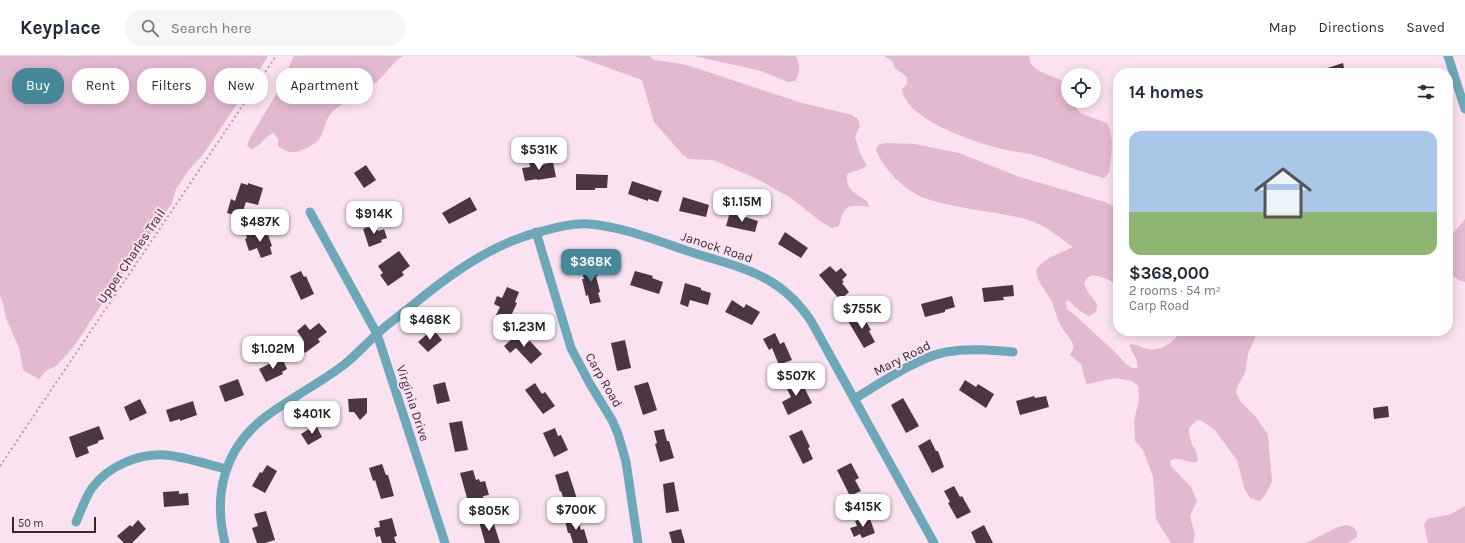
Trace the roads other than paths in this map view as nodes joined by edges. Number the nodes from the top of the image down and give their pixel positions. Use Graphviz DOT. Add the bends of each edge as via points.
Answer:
graph roads {
  1 [pos="1448,56"];
  2 [pos="1452,68"];
  3 [pos="1453,72"];
  4 [pos="1465,109"];
  5 [pos="310,212"];
  6 [pos="536,232"];
  7 [pos="377,334"];
  8 [pos="1013,352"];
  9 [pos="854,399"];
  10 [pos="226,469"];
  11 [pos="76,522"];
  12 [pos="225,543"];
  13 [pos="445,543"];
  14 [pos="638,543"];
  15 [pos="934,543"];
  1 -- 2 [label="street"];
  3 -- 4 [label="street"];
  5 -- 7 [label="street, Virginia Drive"];
  6 -- 7 [label="street, Janock Road" via="496,248 469,263 432,288"];
  6 -- 9 [label="street, Janock Road" via="586,224 622,230 743,268 768,279 788,293 806,313"];
  6 -- 14 [label="street, Carp Road" via="571,348 618,434 626,462"];
  7 -- 10 [label="street, Janock Road" via="334,372 265,417 250,430 235,450"];
  7 -- 13 [label="street, Virginia Drive"];
  8 -- 9 [label="street, Mary Road" via="986,349 945,352 918,362"];
  9 -- 15 [label="street, Janock Road"];
  10 -- 11 [label="street" via="164,455 131,460 115,468 92,489"];
  10 -- 12 [label="street, Janock Road" via="220,509"];
}
